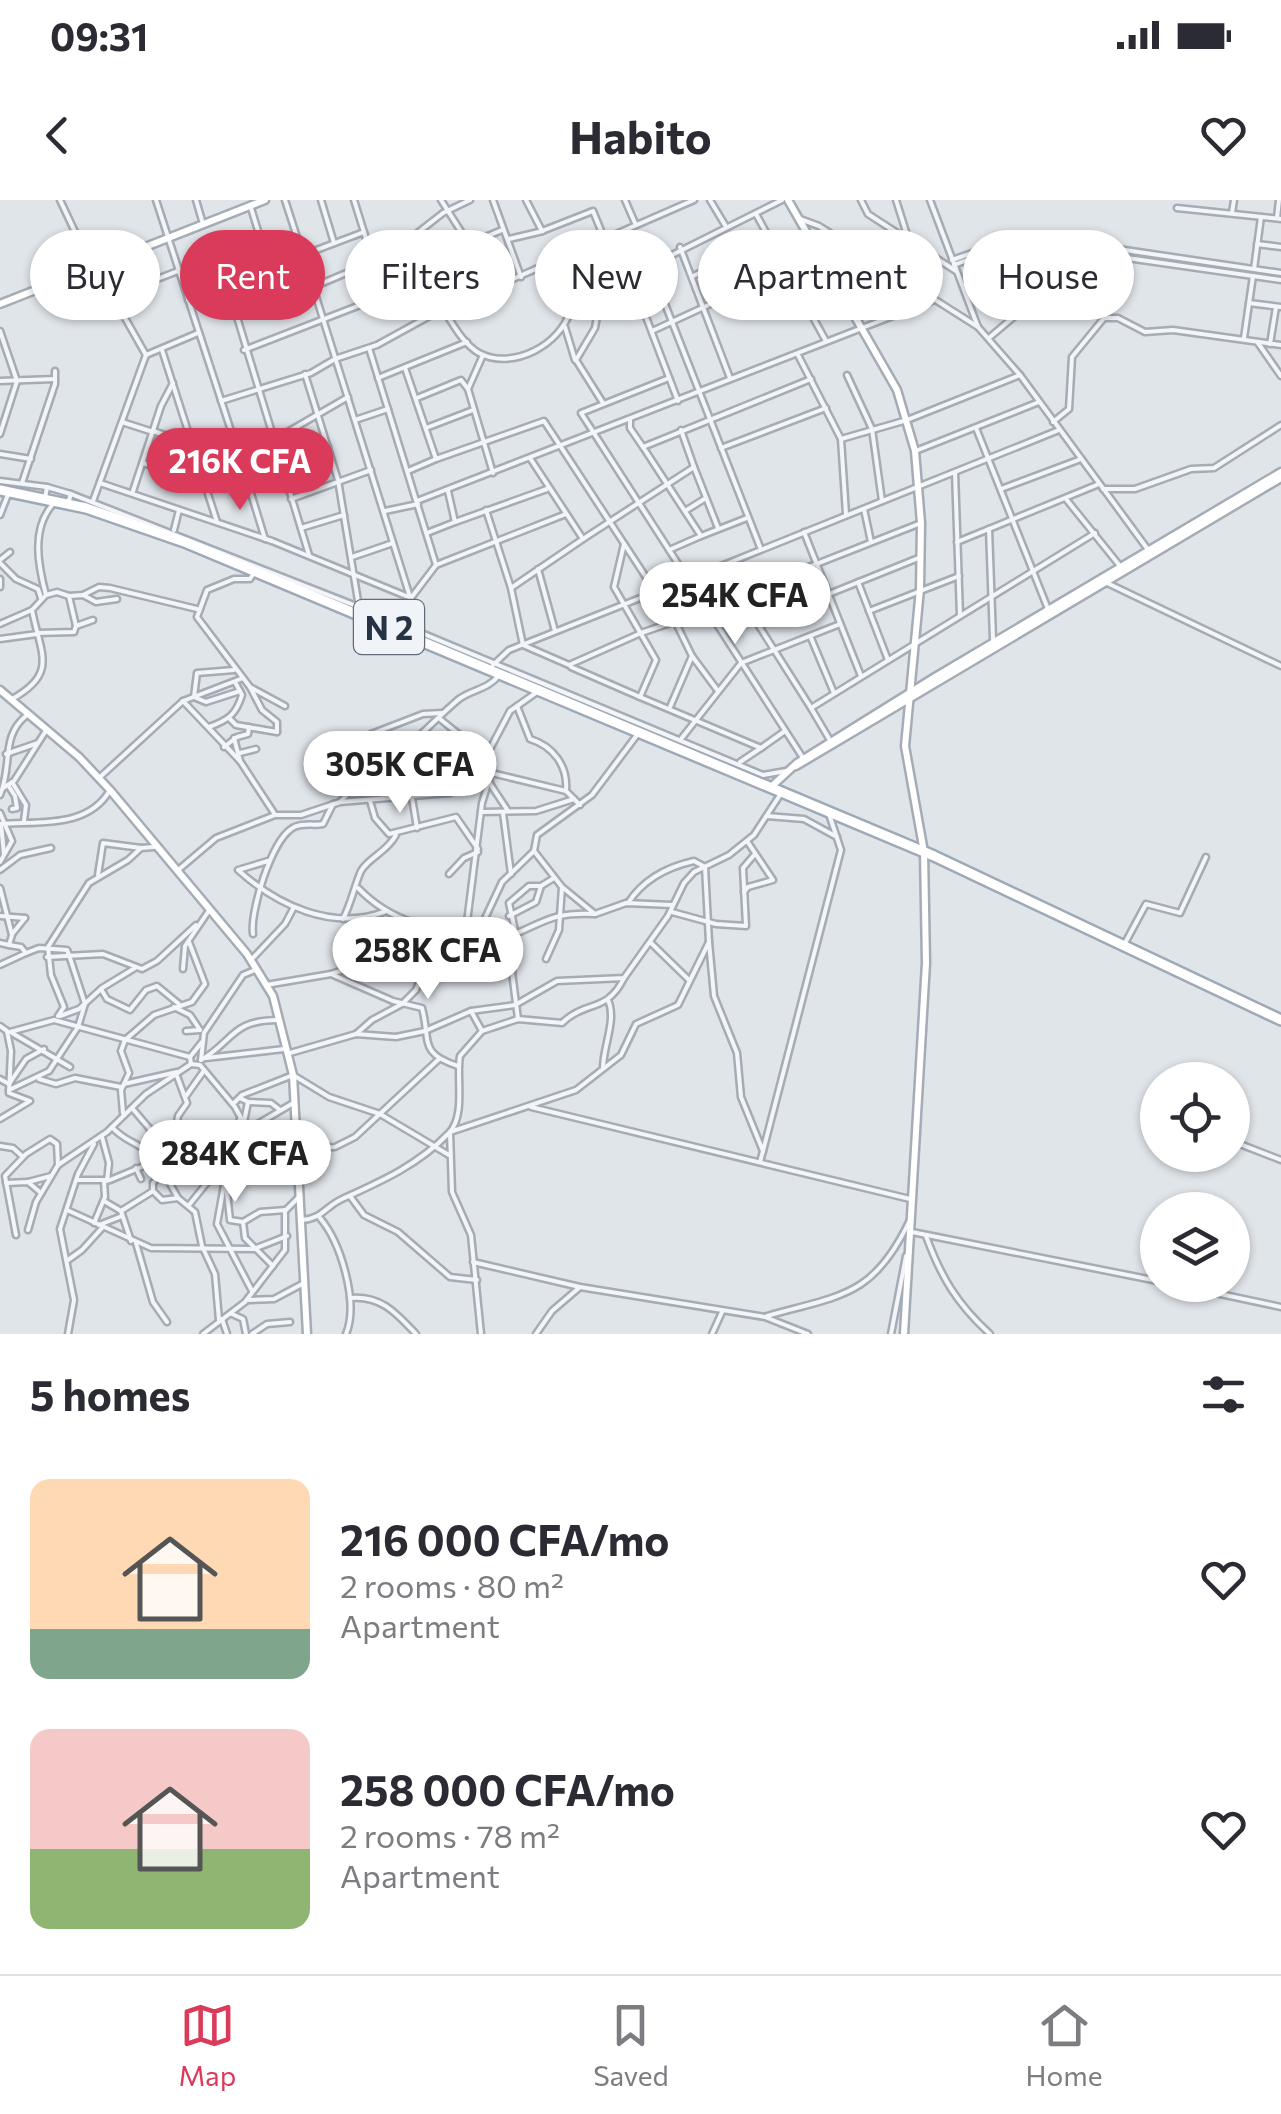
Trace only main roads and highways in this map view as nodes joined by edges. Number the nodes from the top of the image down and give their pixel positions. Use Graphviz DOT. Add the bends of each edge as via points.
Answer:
graph roads {
  1 [pos="5,491"];
  2 [pos="1281,1020"];
  1 -- 2 [label="main road, N 2" via="70,499 495,670 924,852"];
}
